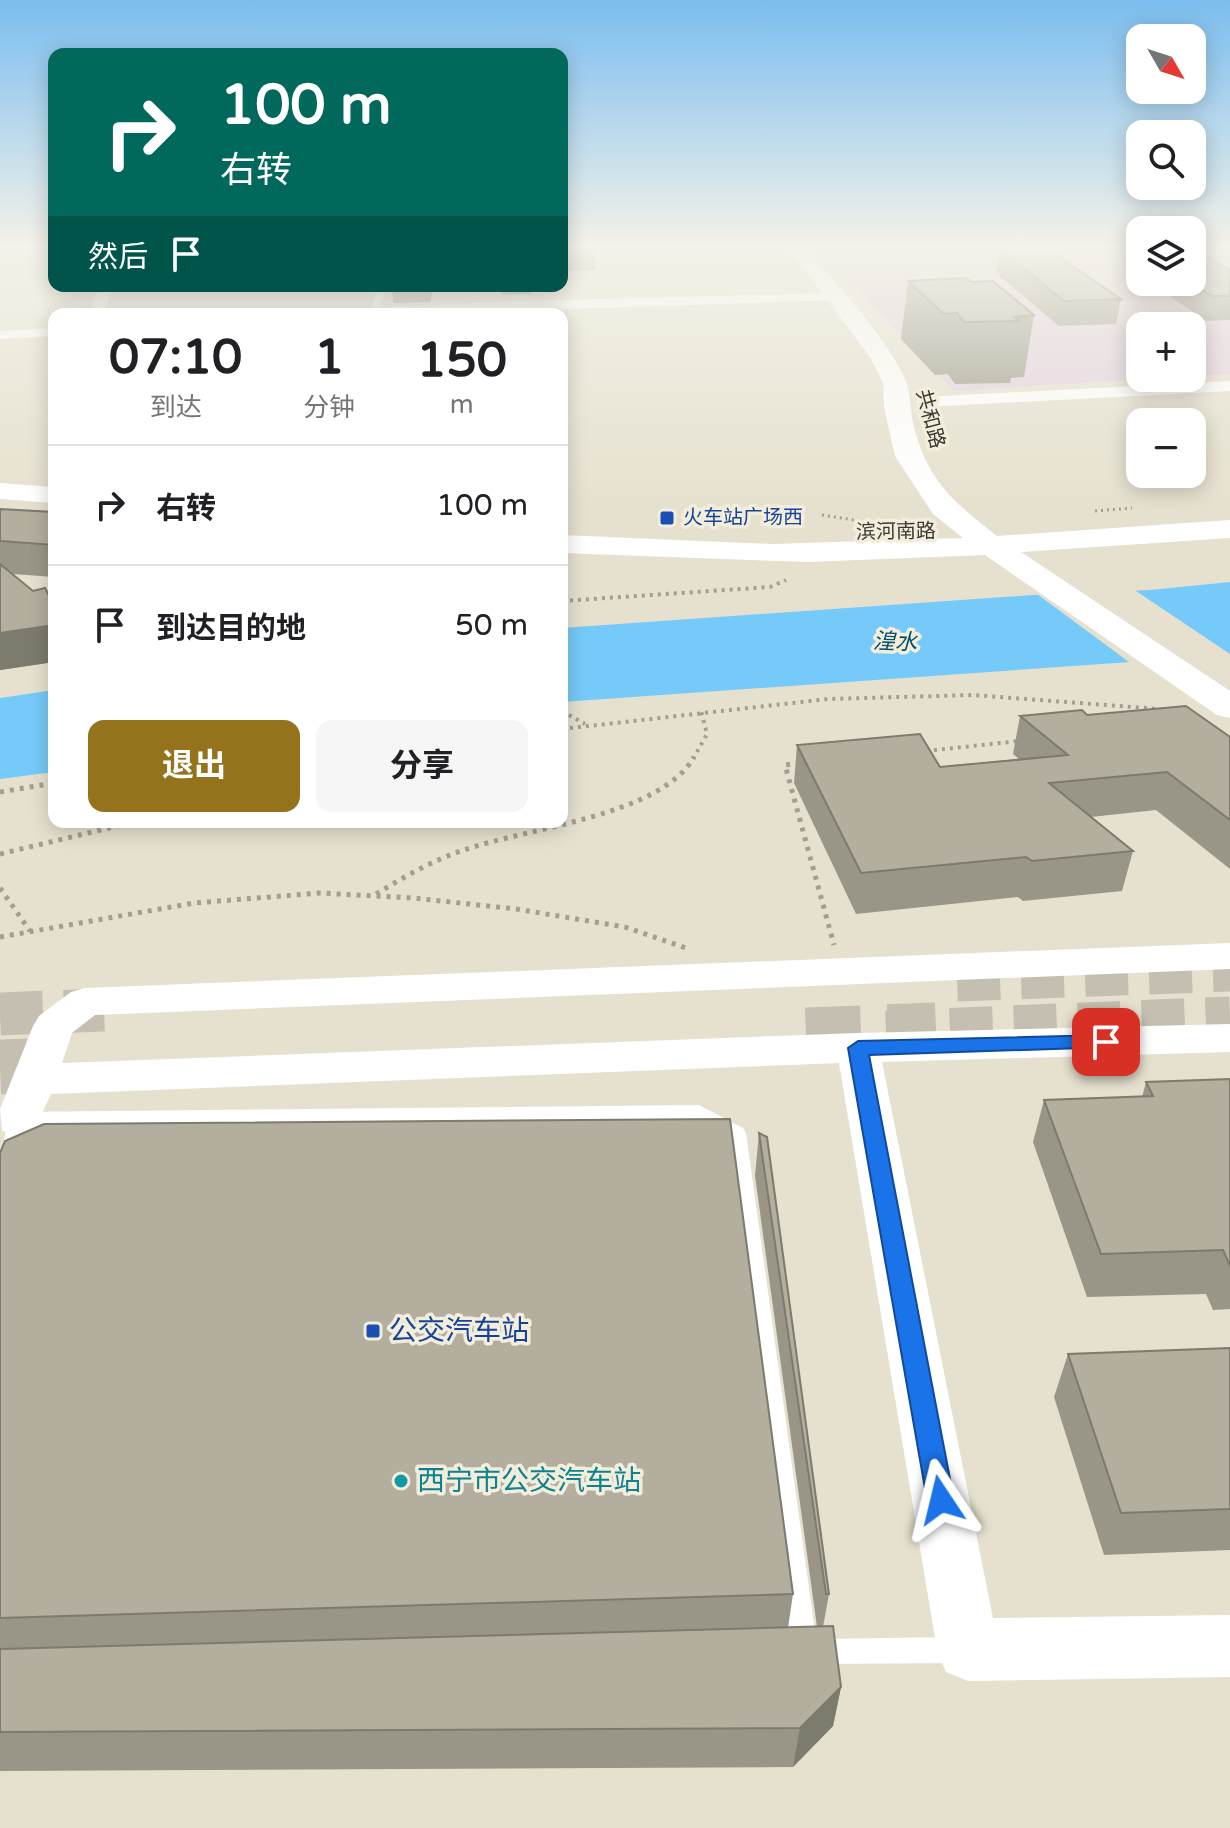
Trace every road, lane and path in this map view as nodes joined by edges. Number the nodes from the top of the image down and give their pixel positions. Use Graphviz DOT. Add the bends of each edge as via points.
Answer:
graph roads {
  1 [pos="48,332"];
  2 [pos="863,332"];
  3 [pos="883,332"];
  4 [pos="0,335"];
  5 [pos="1230,386"];
  6 [pos="927,411"];
  7 [pos="0,491"];
  8 [pos="962,494"];
  9 [pos="48,495"];
  10 [pos="1132,508"];
  11 [pos="1095,511"];
  12 [pos="0,513"];
  13 [pos="822,515"];
  14 [pos="48,516"];
  15 [pos="1230,517"];
  16 [pos="854,520"];
  17 [pos="568,523"];
  18 [pos="1230,529"];
  19 [pos="1003,543"];
  20 [pos="568,544"];
  21 [pos="786,580"];
  22 [pos="568,601"];
  23 [pos="1226,694"];
  24 [pos="1164,709"];
  25 [pos="701,711"];
  26 [pos="568,714"];
  27 [pos="586,724"];
  28 [pos="568,728"];
  29 [pos="1030,740"];
  30 [pos="923,751"];
  31 [pos="800,763"];
  32 [pos="48,784"];
  33 [pos="0,792"];
  34 [pos="568,824"];
  35 [pos="109,828"];
  36 [pos="551,828"];
  37 [pos="0,854"];
  38 [pos="0,888"];
  39 [pos="374,896"];
  40 [pos="30,931"];
  41 [pos="0,937"];
  42 [pos="694,951"];
  43 [pos="1230,956"];
  44 [pos="841,972"];
  45 [pos="1230,1038"];
  46 [pos="858,1048"];
  47 [pos="35,1079"];
  48 [pos="18,1119"];
  49 [pos="0,1196"];
  50 [pos="1230,1646"];
  51 [pos="968,1650"];
  52 [pos="805,1651"];
  53 [pos="773,1652"];
  1 -- 4 [label="street"];
  2 -- 19 [label="main road, 共和路" via="895,383 908,456 943,508"];
  3 -- 6 [label="main road, 共和路" via="918,374"];
  5 -- 6 [label="street"];
  7 -- 9 [label="main road"];
  8 -- 19 [label="main road, 共和路"];
  10 -- 11 [label="path"];
  12 -- 14 [label="main road"];
  13 -- 16 [label="path"];
  15 -- 19 [label="main road, 滨河南路"];
  17 -- 19 [label="main road, 滨河南路"];
  18 -- 19 [label="main road"];
  19 -- 20 [label="main road, 滨河南路" via="793,553"];
  19 -- 23 [label="main road"];
  19 -- 23 [label="main road, 共和路" via="1070,565"];
  21 -- 22 [label="path" via="770,587"];
  24 -- 25 [label="path" via="973,695 828,699"];
  25 -- 27 [label="path"];
  25 -- 34 [label="path" via="707,734 688,768 649,796"];
  26 -- 27 [label="path"];
  27 -- 28 [label="path"];
  29 -- 30 [label="path"];
  31 -- 44 [label="path" via="785,765"];
  32 -- 33 [label="path"];
  35 -- 37 [label="path"];
  36 -- 39 [label="path" via="463,850"];
  38 -- 40 [label="path"];
  39 -- 40 [label="path" via="320,893 194,903"];
  39 -- 42 [label="path" via="516,909 625,927"];
  40 -- 41 [label="path"];
  43 -- 44 [label="street"];
  44 -- 47 [label="street" via="85,1002 54,1026"];
  45 -- 46 [label="street"];
  46 -- 47 [label="street"];
  46 -- 51 [label="street"];
  47 -- 48 [label="street"];
  48 -- 49 [label="lane"];
  48 -- 52 [label="lane" via="699,1112 736,1133"];
  50 -- 51 [label="street"];
  51 -- 52 [label="lane"];
  52 -- 53 [label="lane"];
}
